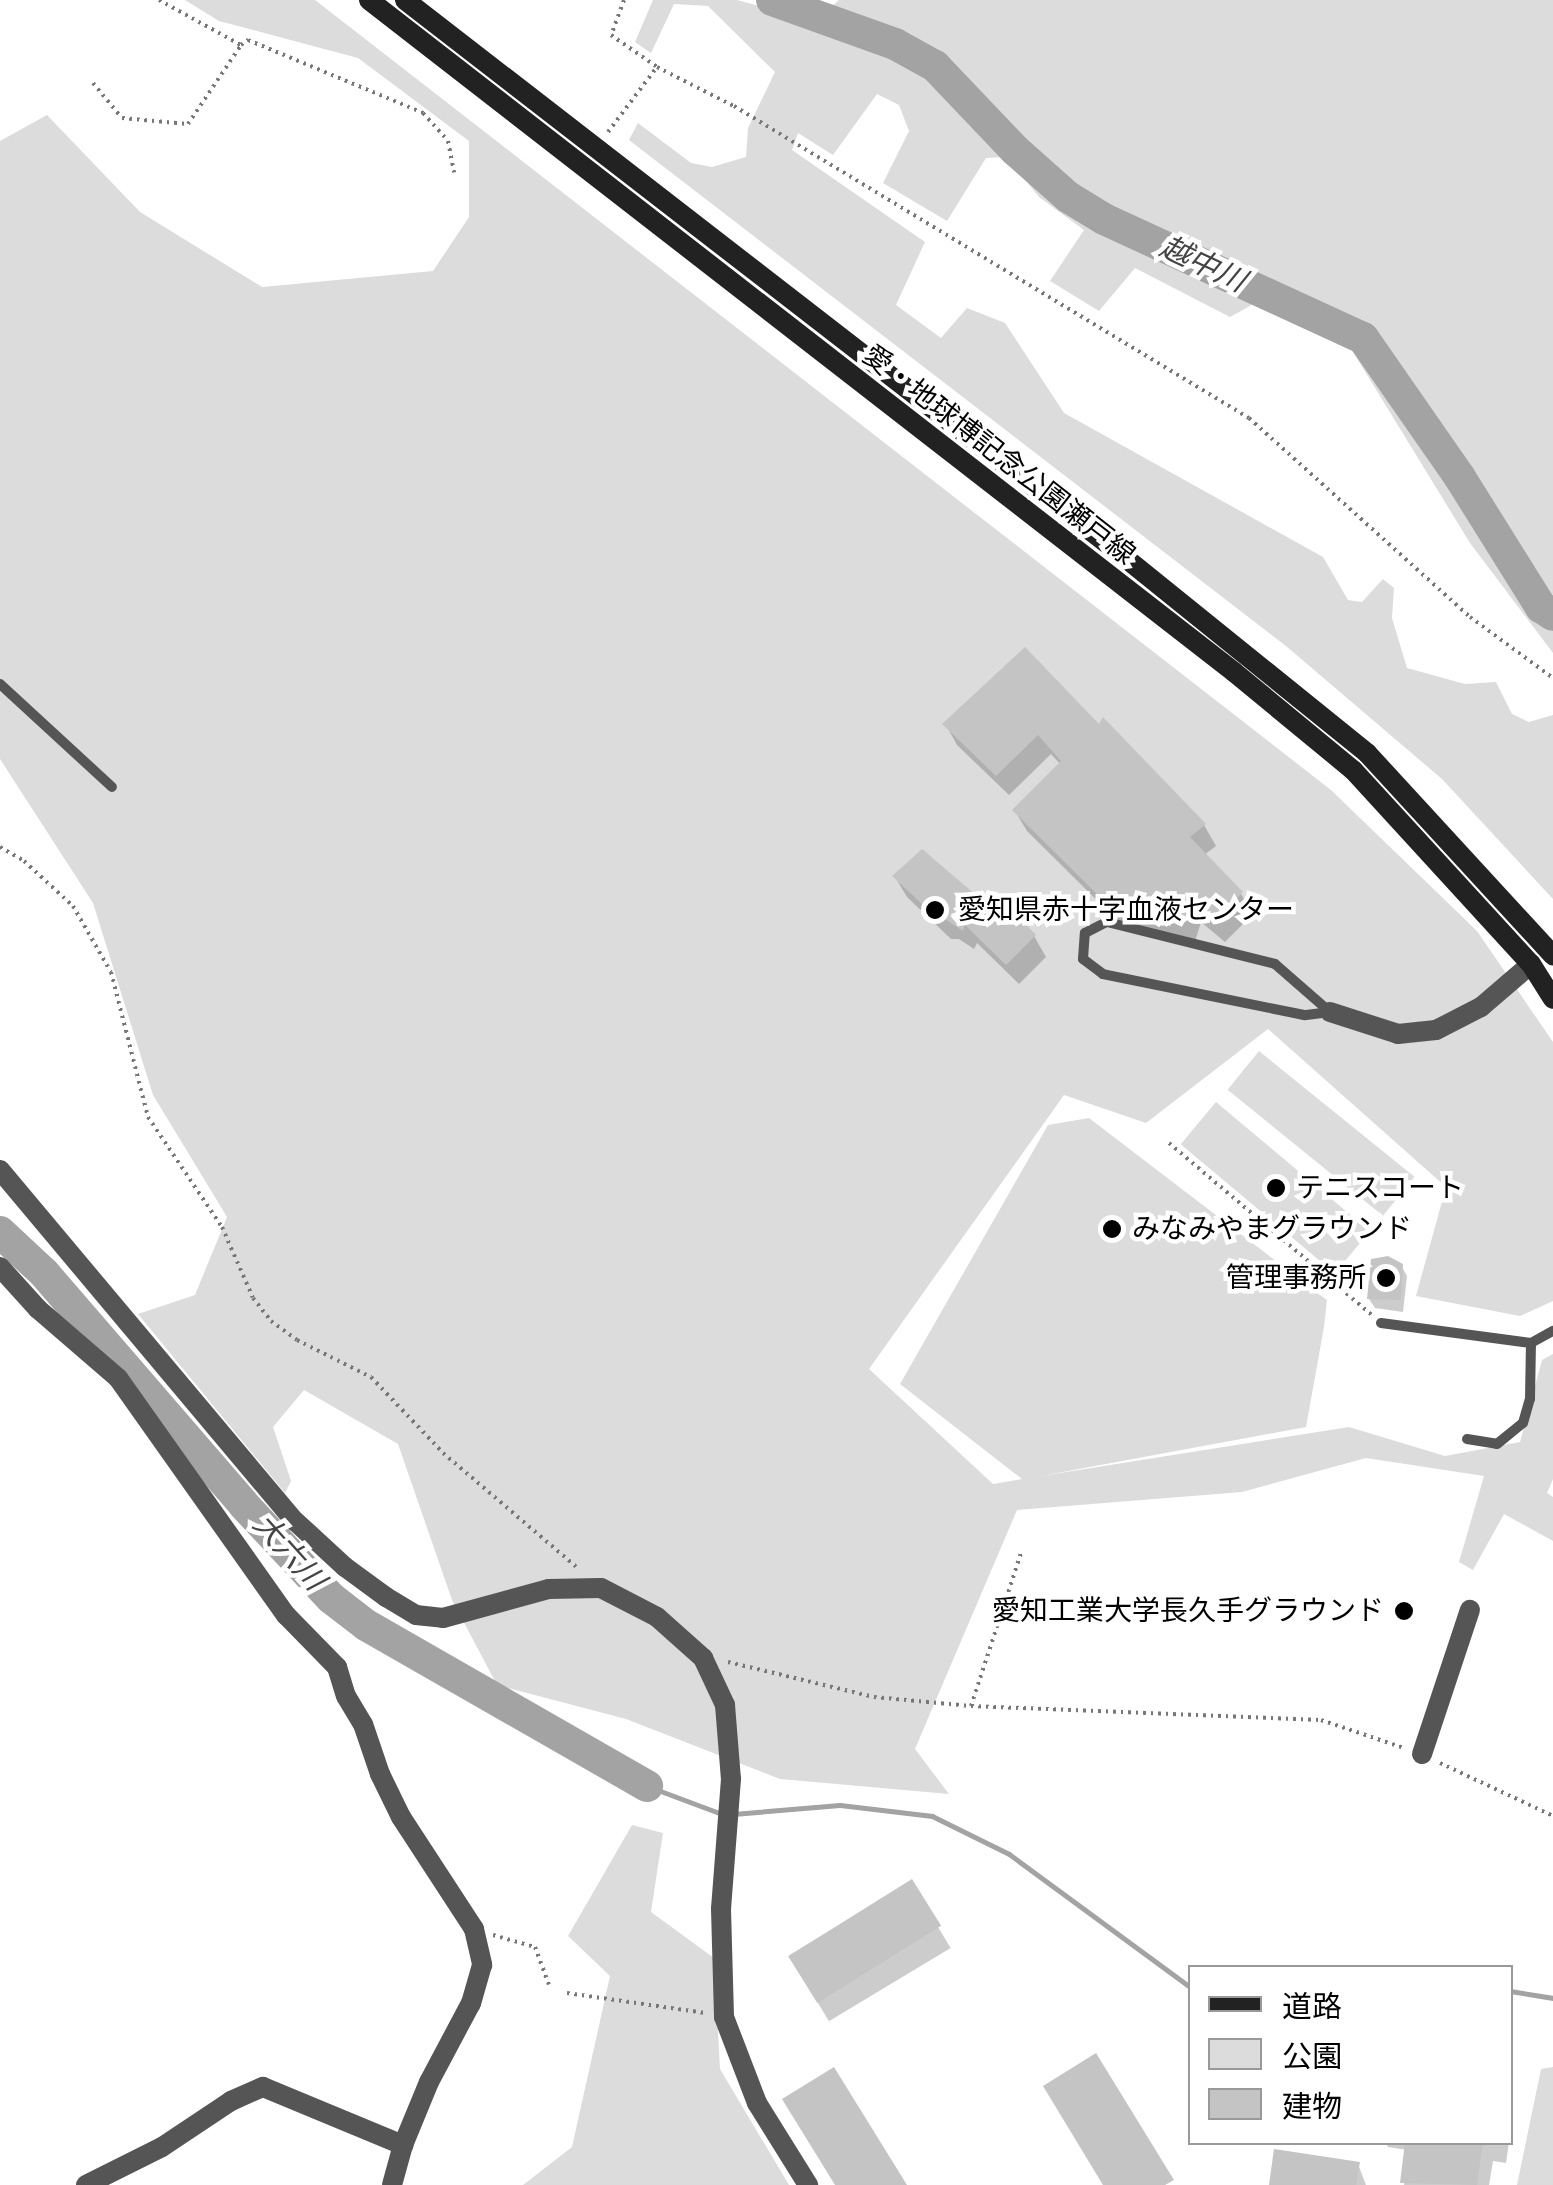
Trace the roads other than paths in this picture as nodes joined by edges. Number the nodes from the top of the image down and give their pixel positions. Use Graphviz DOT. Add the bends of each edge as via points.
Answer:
graph roads {
  1 [pos="368,0"];
  2 [pos="405,0"];
  3 [pos="0,684"];
  4 [pos="112,787"];
  5 [pos="1551,950"];
  6 [pos="1531,964"];
  7 [pos="1553,998"];
  8 [pos="1330,1012"];
  9 [pos="0,1170"];
  10 [pos="0,1267"];
  11 [pos="1382,1324"];
  12 [pos="1553,1331"];
  13 [pos="1532,1343"];
  14 [pos="1468,1439"];
  15 [pos="1470,1610"];
  16 [pos="1422,1754"];
  17 [pos="403,2145"];
  18 [pos="86,2185"];
  19 [pos="392,2185"];
  20 [pos="808,2185"];
  1 -- 6 [label="main road, 愛・地球博記念公園瀬戸線" via="1338,758"];
  2 -- 5 [label="main road, 愛・地球博記念公園瀬戸線" via="1124,556 1367,753"];
  3 -- 4 [label="lane"];
  5 -- 6 [label="street"];
  6 -- 7 [label="main road, 愛・地球博記念公園瀬戸線"];
  6 -- 8 [label="street" via="1481,1006 1436,1030 1398,1034"];
  8 -- 8 [label="lane" via="1304,1015 1103,974 1082,959 1084,933 1107,922 1275,964"];
  9 -- 20 [label="street" via="295,1521 386,1597 416,1616 443,1618 549,1590 601,1588 657,1617 703,1658 725,1705 730,1778 724,2016 757,2103"];
  10 -- 17 [label="street" via="118,1378 286,1615 337,1666 401,1817 474,1929 482,1965 471,2003"];
  11 -- 13 [label="lane"];
  12 -- 13 [label="lane"];
  13 -- 14 [label="lane" via="1530,1400 1522,1423 1497,1444"];
  15 -- 16 [label="street"];
  17 -- 18 [label="street" via="263,2087"];
  17 -- 19 [label="street"];
}
